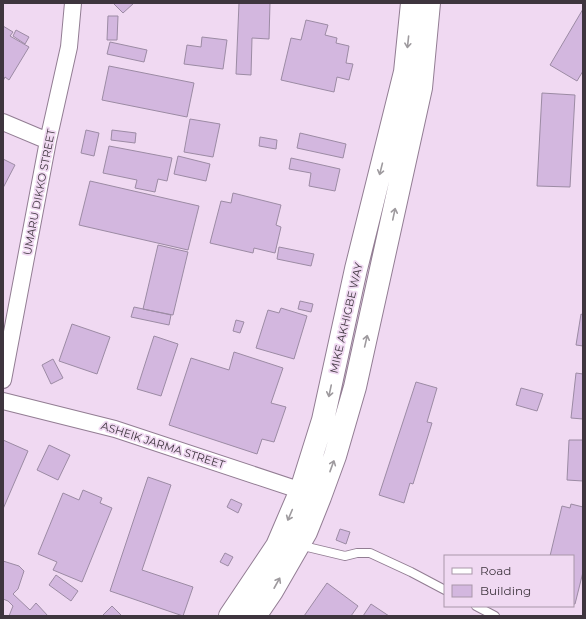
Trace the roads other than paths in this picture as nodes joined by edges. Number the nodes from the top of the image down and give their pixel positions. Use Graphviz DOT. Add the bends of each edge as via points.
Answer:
graph roads {
  1 [pos="73,3"];
  2 [pos="412,3"];
  3 [pos="429,3"];
  4 [pos="3,122"];
  5 [pos="48,142"];
  6 [pos="3,380"];
  7 [pos="3,401"];
  8 [pos="311,494"];
  9 [pos="298,545"];
  10 [pos="444,589"];
  11 [pos="478,607"];
  12 [pos="230,616"];
  13 [pos="255,616"];
  14 [pos="495,616"];
  1 -- 5 [label="street, UMARU DIKKO STREET" via="69,47"];
  2 -- 8 [label="street, MIKE AKHIGBE WAY, one-way" via="405,72 356,269 323,420"];
  8 -- 3 [label="street, MIKE AKHIGBE WAY, one-way" via="335,456 355,387 421,88"];
  4 -- 5 [label="street"];
  5 -- 6 [label="street, UMARU DIKKO STREET"];
  7 -- 8 [label="street, ASHEIK JARMA STREET" via="115,429"];
  8 -- 9 [label="street, MIKE AKHIGBE WAY" via="306,532"];
  8 -- 12 [label="street, MIKE AKHIGBE WAY, one-way"];
  9 -- 10 [label="lane" via="345,556 370,553"];
  13 -- 9 [label="street, MIKE AKHIGBE WAY, one-way" via="272,592"];
  11 -- 14 [label="lane"];
}
